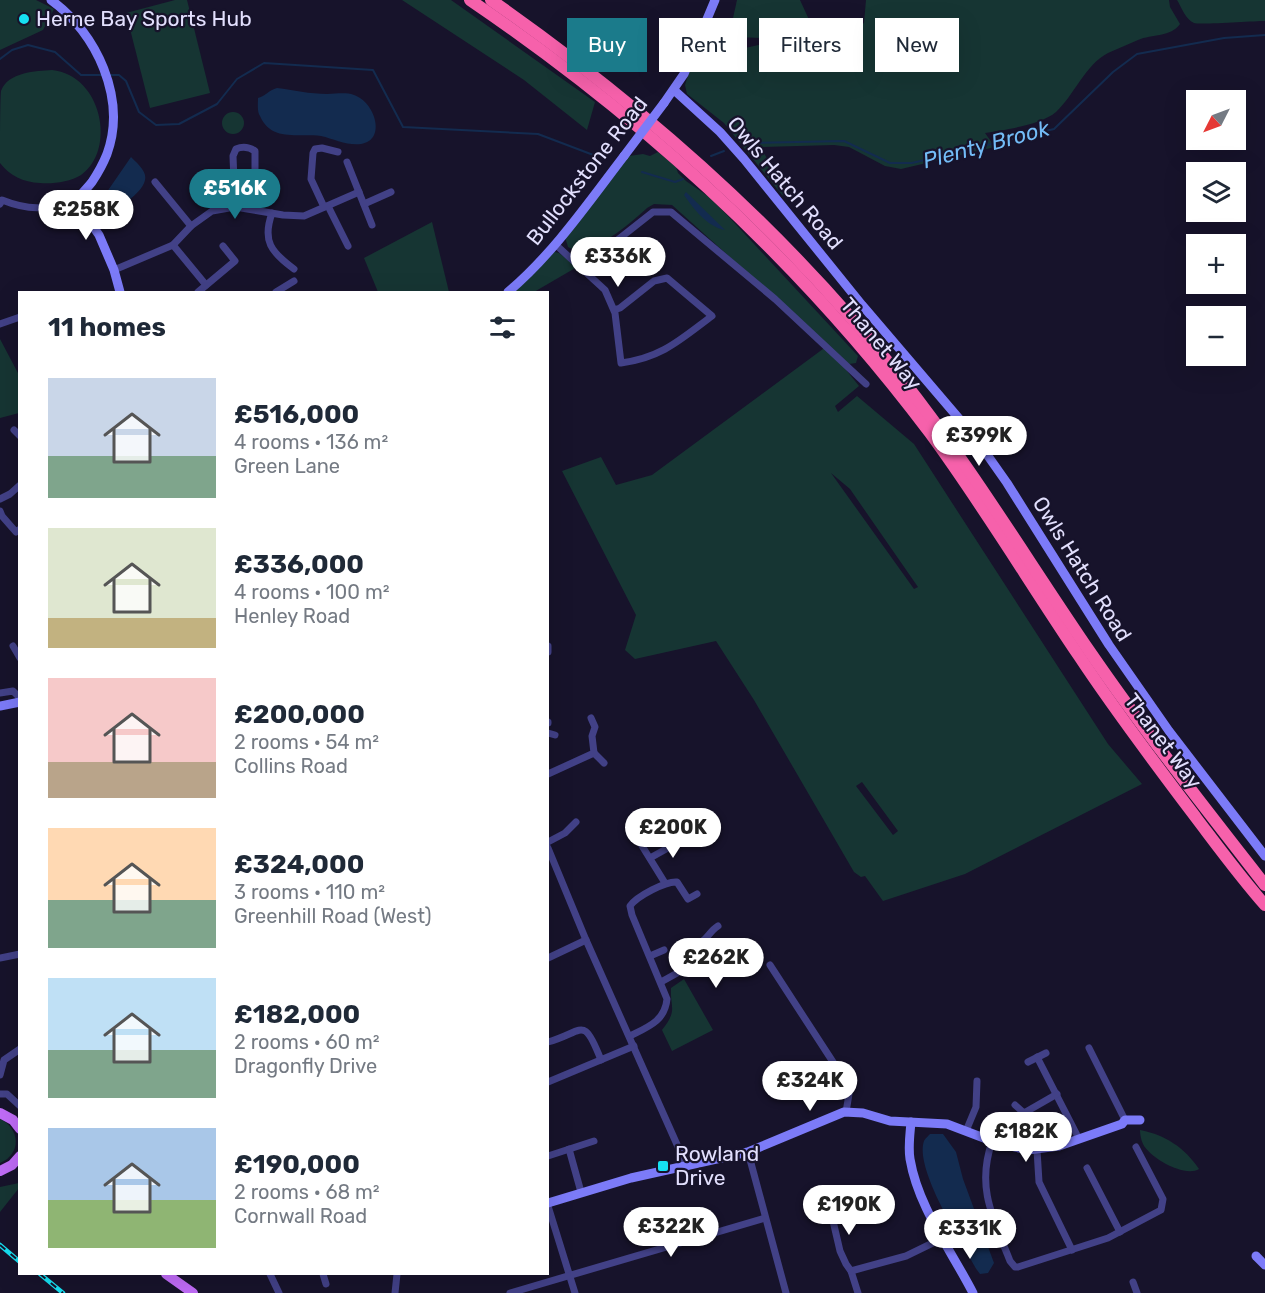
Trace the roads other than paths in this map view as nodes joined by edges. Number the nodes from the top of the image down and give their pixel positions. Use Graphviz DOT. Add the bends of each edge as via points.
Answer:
graph roads {
  1 [pos="51,0"];
  2 [pos="470,0"];
  3 [pos="491,0"];
  4 [pos="715,0"];
  5 [pos="674,90"];
  6 [pos="338,152"];
  7 [pos="347,162"];
  8 [pos="154,182"];
  9 [pos="359,192"];
  10 [pos="391,192"];
  11 [pos="78,199"];
  12 [pos="0,204"];
  13 [pos="364,204"];
  14 [pos="235,207"];
  15 [pos="326,207"];
  16 [pos="248,208"];
  17 [pos="272,213"];
  18 [pos="372,225"];
  19 [pos="191,226"];
  20 [pos="555,244"];
  21 [pos="173,245"];
  22 [pos="223,246"];
  23 [pos="348,246"];
  24 [pos="582,268"];
  25 [pos="294,269"];
  26 [pos="114,270"];
  27 [pos="294,281"];
  28 [pos="206,285"];
  29 [pos="285,290"];
  30 [pos="120,291"];
  31 [pos="199,291"];
  32 [pos="509,291"];
  33 [pos="614,310"];
  34 [pos="18,318"];
  35 [pos="0,324"];
  36 [pos="866,384"];
  37 [pos="18,487"];
  38 [pos="0,501"];
  39 [pos="0,511"];
  40 [pos="18,530"];
  41 [pos="14,646"];
  42 [pos="18,654"];
  43 [pos="0,693"];
  44 [pos="18,697"];
  45 [pos="18,701"];
  46 [pos="0,706"];
  47 [pos="591,718"];
  48 [pos="594,753"];
  49 [pos="604,763"];
  50 [pos="549,774"];
  51 [pos="576,822"];
  52 [pos="684,839"];
  53 [pos="549,841"];
  54 [pos="639,841"];
  55 [pos="549,850"];
  56 [pos="1265,856"];
  57 [pos="650,858"];
  58 [pos="665,883"];
  59 [pos="1265,885"];
  60 [pos="697,894"];
  61 [pos="1265,905"];
  62 [pos="718,926"];
  63 [pos="586,940"];
  64 [pos="664,950"];
  65 [pos="18,954"];
  66 [pos="650,956"];
  67 [pos="706,957"];
  68 [pos="0,958"];
  69 [pos="549,958"];
  70 [pos="742,963"];
  71 [pos="770,965"];
  72 [pos="661,982"];
  73 [pos="630,1036"];
  74 [pos="549,1042"];
  75 [pos="634,1046"];
  76 [pos="1089,1048"];
  77 [pos="18,1050"];
  78 [pos="1046,1053"];
  79 [pos="1037,1057"];
  80 [pos="2,1060"];
  81 [pos="601,1060"];
  82 [pos="1028,1062"];
  83 [pos="0,1075"];
  84 [pos="977,1081"];
  85 [pos="549,1082"];
  86 [pos="0,1094"];
  87 [pos="1057,1094"];
  88 [pos="18,1104"];
  89 [pos="1015,1105"];
  90 [pos="846,1112"];
  91 [pos="3,1115"];
  92 [pos="18,1117"];
  93 [pos="1125,1120"];
  94 [pos="1140,1120"];
  95 [pos="911,1122"];
  96 [pos="18,1127"];
  97 [pos="966,1131"];
  98 [pos="1079,1139"];
  99 [pos="594,1141"];
  100 [pos="992,1142"];
  101 [pos="1136,1147"];
  102 [pos="569,1149"];
  103 [pos="1037,1150"];
  104 [pos="748,1152"];
  105 [pos="549,1156"];
  106 [pos="17,1163"];
  107 [pos="687,1167"];
  108 [pos="1086,1168"];
  109 [pos="0,1171"];
  110 [pos="581,1192"];
  111 [pos="549,1205"];
  112 [pos="549,1208"];
  113 [pos="830,1208"];
  114 [pos="765,1218"];
  115 [pos="1120,1232"];
  116 [pos="943,1238"];
  117 [pos="1072,1250"];
  118 [pos="1256,1256"];
  119 [pos="1265,1265"];
  120 [pos="851,1271"];
  121 [pos="167,1275"];
  122 [pos="270,1275"];
  123 [pos="321,1275"];
  124 [pos="398,1275"];
  125 [pos="570,1275"];
  126 [pos="1133,1282"];
  127 [pos="326,1284"];
  128 [pos="193,1293"];
  129 [pos="279,1293"];
  130 [pos="395,1293"];
  131 [pos="510,1293"];
  132 [pos="575,1293"];
  133 [pos="785,1293"];
  134 [pos="858,1293"];
  135 [pos="973,1293"];
  136 [pos="1137,1293"];
  1 -- 11 [label="street" via="83,31 103,66 114,109 113,131 102,164"];
  2 -- 61 [label="highway, Thanet Way" via="605,99 667,151 742,221 842,327 929,433 1131,732"];
  3 -- 59 [label="highway, Thanet Way" via="674,141 752,213 858,327 939,428 991,501 1139,723"];
  4 -- 5 [label="street, Bullockstone Road"];
  5 -- 20 [label="street, Bullockstone Road, bridge"];
  5 -- 56 [label="street, Owls Hatch Road" via="744,159 974,437 1115,654"];
  6 -- 15 [label="street" via="322,148 313,153 311,179"];
  7 -- 9 [label="street"];
  8 -- 19 [label="street"];
  9 -- 13 [label="street"];
  9 -- 15 [label="street"];
  10 -- 13 [label="street"];
  11 -- 12 [label="street" via="45,209 20,207 2,200"];
  11 -- 26 [label="street" via="78,209 99,235"];
  13 -- 18 [label="street"];
  14 -- 16 [label="street"];
  14 -- 16 [label="street" via="233,156 241,147 255,152"];
  14 -- 19 [label="street" via="212,212"];
  15 -- 17 [label="street" via="304,216"];
  15 -- 23 [label="street"];
  16 -- 17 [label="street"];
  17 -- 25 [label="street" via="266,232 268,239 281,260"];
  19 -- 21 [label="street"];
  20 -- 24 [label="street"];
  20 -- 32 [label="street, Bullockstone Road"];
  21 -- 26 [label="street"];
  21 -- 28 [label="street"];
  22 -- 28 [label="street" via="235,261"];
  24 -- 33 [label="street" via="606,290"];
  24 -- 36 [label="street" via="653,212 671,212 775,299"];
  26 -- 30 [label="street"];
  27 -- 29 [label="street"];
  28 -- 31 [label="street"];
  33 -- 33 [label="street" via="621,363 662,352 712,316 667,278 654,281"];
  34 -- 35 [label="street"];
  37 -- 38 [label="street"];
  39 -- 40 [label="street"];
  41 -- 42 [label="street"];
  43 -- 44 [label="street" via="13,691"];
  45 -- 46 [label="street"];
  47 -- 48 [label="street" via="595,727"];
  48 -- 49 [label="street"];
  48 -- 50 [label="street"];
  51 -- 53 [label="street"];
  52 -- 57 [label="street"];
  54 -- 57 [label="street"];
  55 -- 63 [label="street"];
  57 -- 58 [label="street"];
  58 -- 60 [label="street" via="678,882 688,899"];
  58 -- 66 [label="street" via="630,906"];
  62 -- 67 [label="street" via="702,942"];
  63 -- 69 [label="street"];
  63 -- 73 [label="street"];
  64 -- 66 [label="street"];
  65 -- 68 [label="street"];
  66 -- 72 [label="street"];
  67 -- 70 [label="street" via="717,976"];
  67 -- 72 [label="street"];
  71 -- 90 [label="street" via="846,1082"];
  72 -- 73 [label="street" via="667,999 662,1017"];
  73 -- 75 [label="street"];
  74 -- 81 [label="street" via="585,1030 592,1036"];
  75 -- 81 [label="street"];
  75 -- 107 [label="street"];
  76 -- 93 [label="street"];
  77 -- 80 [label="street"];
  78 -- 79 [label="street"];
  79 -- 82 [label="street"];
  79 -- 87 [label="street"];
  80 -- 83 [label="street"];
  81 -- 85 [label="street"];
  84 -- 97 [label="street" via="976,1107"];
  86 -- 88 [label="street" via="7,1094"];
  87 -- 89 [label="street" via="1024,1113"];
  87 -- 98 [label="street"];
  90 -- 95 [label="street"];
  90 -- 104 [label="street"];
  91 -- 92 [label="street"];
  91 -- 96 [label="main road"];
  93 -- 94 [label="street"];
  93 -- 98 [label="street"];
  95 -- 97 [label="street" via="947,1124"];
  95 -- 116 [label="street" via="912,1167"];
  97 -- 100 [label="street"];
  98 -- 103 [label="street"];
  99 -- 102 [label="street"];
  100 -- 103 [label="street"];
  100 -- 117 [label="street" via="985,1189 1012,1265 1020,1267"];
  101 -- 115 [label="street" via="1163,1199 1161,1210"];
  102 -- 105 [label="street"];
  102 -- 110 [label="street"];
  103 -- 117 [label="street" via="1039,1182"];
  104 -- 107 [label="street"];
  104 -- 114 [label="street"];
  106 -- 109 [label="main road"];
  107 -- 110 [label="street"];
  108 -- 115 [label="street"];
  110 -- 111 [label="street"];
  112 -- 125 [label="street"];
  113 -- 120 [label="street" via="840,1251"];
  114 -- 125 [label="street"];
  114 -- 133 [label="street"];
  115 -- 117 [label="street"];
  116 -- 120 [label="street" via="906,1256"];
  116 -- 135 [label="street"];
  118 -- 119 [label="street"];
  120 -- 134 [label="street"];
  121 -- 128 [label="main road"];
  122 -- 129 [label="street"];
  123 -- 127 [label="street"];
  124 -- 130 [label="street"];
  125 -- 131 [label="street"];
  125 -- 132 [label="street"];
  126 -- 136 [label="street"];
}
